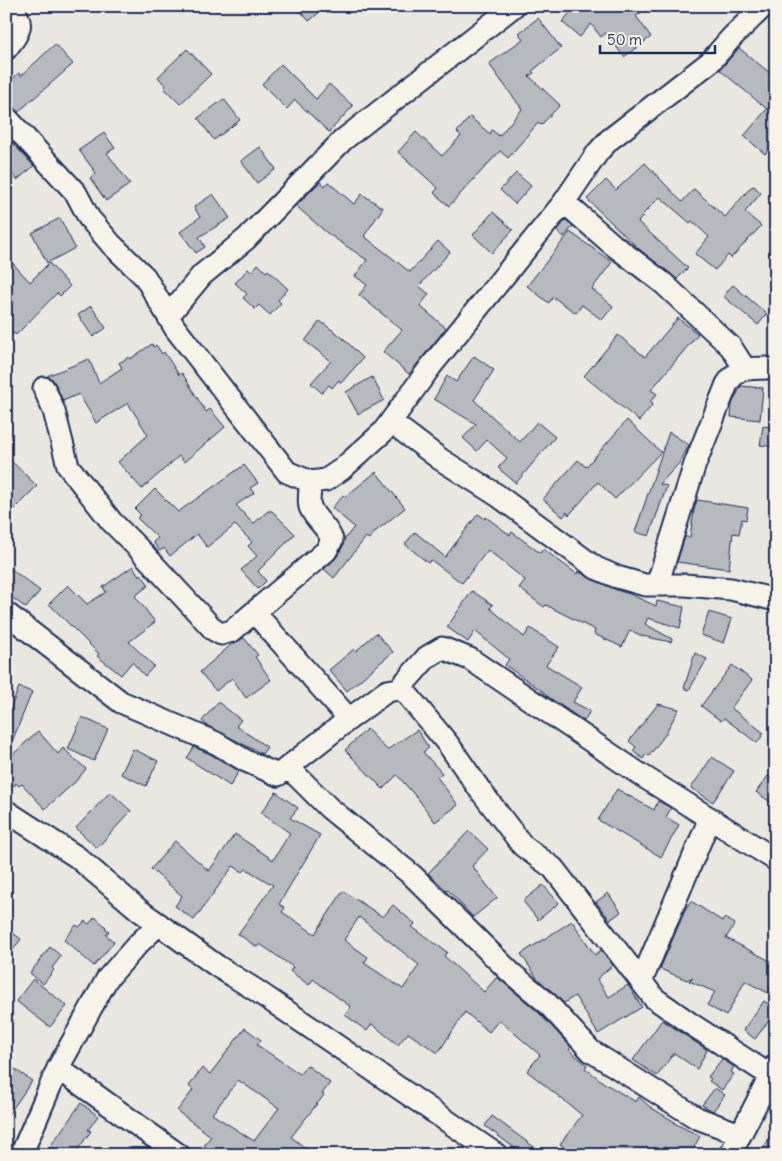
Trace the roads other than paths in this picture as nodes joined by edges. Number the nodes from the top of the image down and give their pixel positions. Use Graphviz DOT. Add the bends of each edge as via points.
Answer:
graph roads {
  1 [pos="9,6"];
  2 [pos="514,6"];
  3 [pos="764,6"];
  4 [pos="6,49"];
  5 [pos="6,117"];
  6 [pos="564,202"];
  7 [pos="168,316"];
  8 [pos="766,368"];
  9 [pos="745,369"];
  10 [pos="44,388"];
  11 [pos="391,422"];
  12 [pos="311,482"];
  13 [pos="658,585"];
  14 [pos="776,600"];
  15 [pos="254,612"];
  16 [pos="6,613"];
  17 [pos="398,689"];
  18 [pos="349,719"];
  19 [pos="288,767"];
  20 [pos="6,811"];
  21 [pos="710,818"];
  22 [pos="776,860"];
  23 [pos="159,924"];
  24 [pos="641,982"];
  25 [pos="58,1068"];
  26 [pos="773,1070"];
  27 [pos="740,1134"];
  28 [pos="21,1155"];
  29 [pos="179,1155"];
  30 [pos="497,1155"];
  31 [pos="730,1155"];
  1 -- 4 [label="street" via="20,20 19,29"];
  2 -- 7 [label="street" via="343,140 246,239 202,275"];
  3 -- 6 [label="street" via="710,62 609,140"];
  5 -- 7 [label="street" via="76,193 89,218 111,244 145,277"];
  6 -- 9 [label="street" via="664,283 731,347"];
  6 -- 11 [label="street" via="431,366"];
  7 -- 12 [label="street" via="189,348 287,472"];
  8 -- 9 [label="street"];
  9 -- 13 [label="street" via="727,384 695,464"];
  10 -- 15 [label="street" via="54,411 68,466 111,521 214,630 227,633"];
  11 -- 12 [label="street" via="342,469 326,480"];
  11 -- 13 [label="street" via="596,568 617,577"];
  12 -- 15 [label="street" via="309,505 330,532 332,540 326,551"];
  13 -- 14 [label="street" via="731,590"];
  15 -- 18 [label="street"];
  16 -- 19 [label="street" via="121,702 216,743 278,775"];
  17 -- 18 [label="street" via="387,691"];
  17 -- 21 [label="street" via="427,657 442,648 470,659"];
  17 -- 24 [label="street" via="405,692 448,744 523,846 553,868"];
  18 -- 19 [label="street"];
  19 -- 27 [label="street" via="329,808 413,876 510,972 547,1003 591,1051 697,1118"];
  20 -- 23 [label="street" via="77,857"];
  21 -- 22 [label="street"];
  21 -- 24 [label="street"];
  23 -- 25 [label="street" via="107,979"];
  23 -- 30 [label="street"];
  24 -- 26 [label="street" via="654,998 691,1024"];
  25 -- 28 [label="street"];
  25 -- 29 [label="street"];
  26 -- 27 [label="street"];
  27 -- 31 [label="street"];
}
